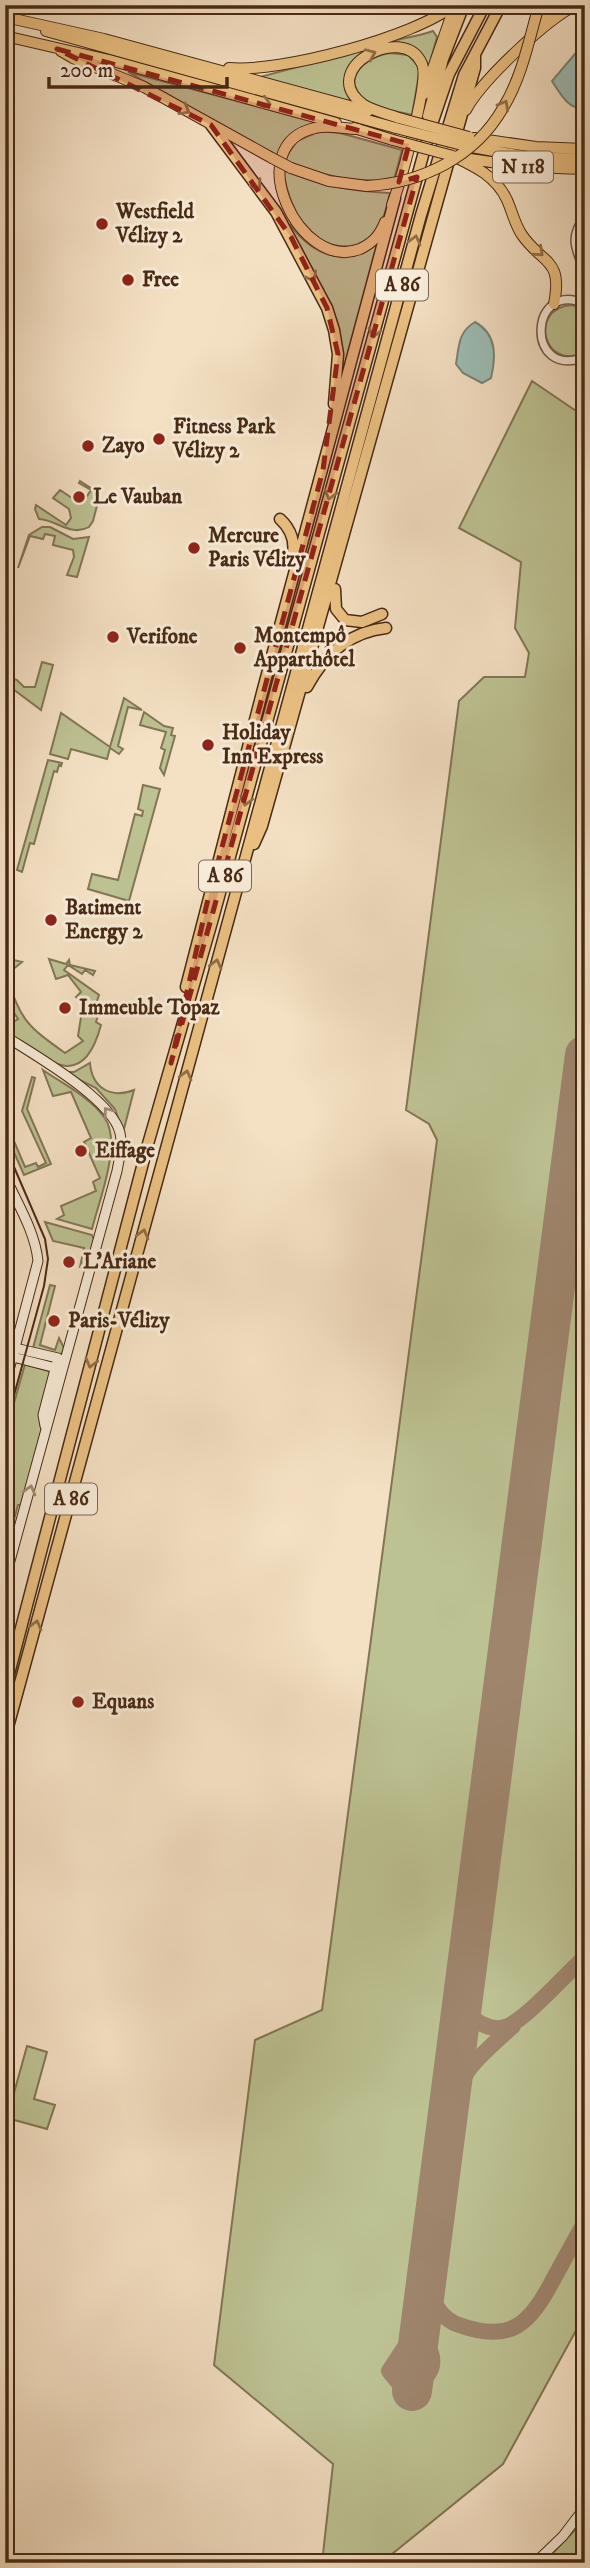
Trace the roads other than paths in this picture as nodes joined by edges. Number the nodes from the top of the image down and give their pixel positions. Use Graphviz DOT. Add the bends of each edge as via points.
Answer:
graph roads {
  1 [pos="455,5"];
  2 [pos="464,5"];
  3 [pos="485,5"];
  4 [pos="501,5"];
  5 [pos="539,5"];
  6 [pos="556,5"];
  7 [pos="576,5"];
  8 [pos="5,18"];
  9 [pos="25,23"];
  10 [pos="5,36"];
  11 [pos="57,49"];
  12 [pos="521,49"];
  13 [pos="475,56"];
  14 [pos="209,67"];
  15 [pos="419,108"];
  16 [pos="398,123"];
  17 [pos="460,124"];
  18 [pos="211,125"];
  19 [pos="358,130"];
  20 [pos="430,130"];
  21 [pos="468,141"];
  22 [pos="585,149"];
  23 [pos="459,158"];
  24 [pos="585,159"];
  25 [pos="585,169"];
  26 [pos="395,198"];
  27 [pos="585,215"];
  28 [pos="582,263"];
  29 [pos="585,273"];
  30 [pos="583,301"];
  31 [pos="554,304"];
  32 [pos="581,359"];
  33 [pos="585,367"];
  34 [pos="323,470"];
  35 [pos="280,519"];
  36 [pos="348,526"];
  37 [pos="382,614"];
  38 [pos="386,628"];
  39 [pos="299,701"];
  40 [pos="246,754"];
  41 [pos="237,885"];
  42 [pos="5,1036"];
  43 [pos="171,1063"];
  44 [pos="5,1176"];
  45 [pos="14,1352"];
  46 [pos="59,1368"];
  47 [pos="5,1385"];
  48 [pos="5,1579"];
  49 [pos="5,1689"];
  50 [pos="5,1738"];
  51 [pos="585,2507"];
  52 [pos="536,2563"];
  1 -- 14 [label="main road" via="420,26 365,44 272,67"];
  1 -- 15 [label="main road"];
  2 -- 20 [label="highway" via="427,118"];
  3 -- 20 [label="highway, A 86" via="449,75"];
  4 -- 13 [label="highway, A 86"];
  18 -- 5 [label="main road, one-way, bridge" via="272,158 329,181 367,186 424,175 483,135 503,108"];
  6 -- 12 [label="main road"];
  7 -- 12 [label="main road"];
  8 -- 9 [label="main road"];
  9 -- 14 [label="main road"];
  9 -- 16 [label="main road"];
  10 -- 11 [label="main road, N 118"];
  11 -- 18 [label="main road, one-way" via="144,87"];
  11 -- 19 [label="main road, N 118, one-way"];
  12 -- 17 [label="main road" via="480,88"];
  13 -- 17 [label="highway"];
  41 -- 13 [label="highway, A 86, one-way" via="454,100"];
  14 -- 16 [label="main road"];
  16 -- 15 [label="main road, one-way" via="354,94 350,82 360,59 398,48 418,58 424,68"];
  15 -- 26 [label="main road"];
  16 -- 21 [label="main road, bridge"];
  17 -- 36 [label="highway"];
  18 -- 34 [label="highway, one-way" via="281,220 318,288 334,330 338,382"];
  19 -- 23 [label="main road, N 118, bridge"];
  19 -- 26 [label="main road" via="312,128 291,141 278,173 291,210 317,245 349,252 379,235"];
  20 -- 43 [label="highway, A 86, one-way"];
  21 -- 22 [label="main road"];
  21 -- 24 [label="main road, N 118" via="527,157"];
  23 -- 25 [label="main road, N 118"];
  23 -- 31 [label="main road, one-way" via="495,182 521,234 553,268 557,280"];
  26 -- 34 [label="highway"];
  27 -- 28 [label="street" via="573,245"];
  28 -- 29 [label="street"];
  30 -- 31 [label="street"];
  31 -- 32 [label="street" via="541,321 541,340 557,358"];
  32 -- 33 [label="street"];
  34 -- 40 [label="highway"];
  35 -- 40 [label="highway" via="295,547 245,735"];
  36 -- 37 [label="highway" via="335,590 336,609 353,623"];
  36 -- 39 [label="highway"];
  38 -- 39 [label="highway" via="340,645 313,675"];
  39 -- 41 [label="highway" via="261,826"];
  40 -- 43 [label="highway" via="176,1027"];
  50 -- 41 [label="highway, A 86, one-way"];
  46 -- 42 [label="main road, one-way" via="117,1171 120,1133 99,1100"];
  43 -- 49 [label="highway, A 86, one-way"];
  44 -- 45 [label="main road" via="37,1248 38,1261"];
  45 -- 46 [label="main road" via="58,1358"];
  45 -- 47 [label="main road"];
  48 -- 46 [label="main road, one-way"];
  51 -- 52 [label="main road"];
}
